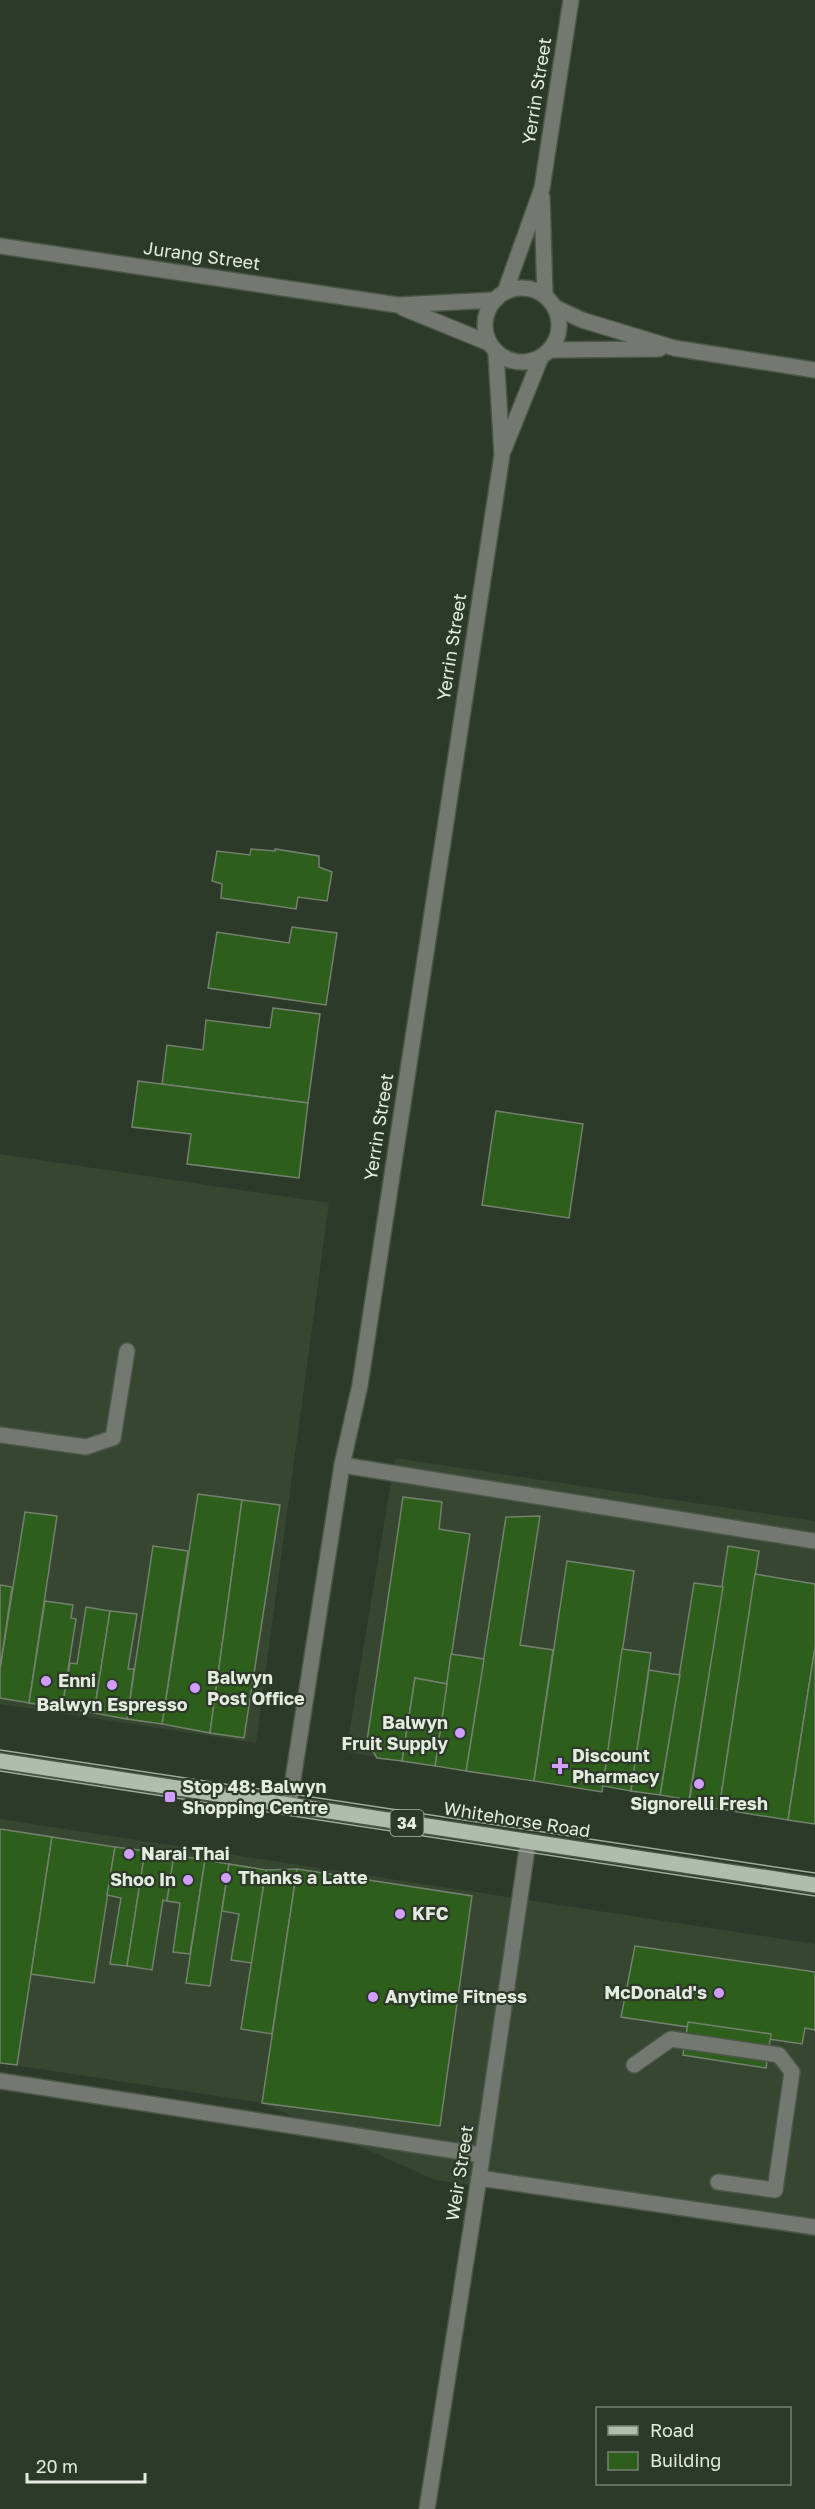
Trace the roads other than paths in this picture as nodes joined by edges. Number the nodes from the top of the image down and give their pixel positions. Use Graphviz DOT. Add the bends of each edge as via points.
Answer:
graph roads {
  1 [pos="571,0"];
  2 [pos="542,188"];
  3 [pos="0,246"];
  4 [pos="500,296"];
  5 [pos="550,302"];
  6 [pos="398,305"];
  7 [pos="493,348"];
  8 [pos="674,348"];
  9 [pos="545,354"];
  10 [pos="815,370"];
  11 [pos="502,455"];
  12 [pos="127,1351"];
  13 [pos="0,1435"];
  14 [pos="342,1465"];
  15 [pos="815,1542"];
  16 [pos="0,1761"];
  17 [pos="289,1805"];
  18 [pos="528,1842"];
  19 [pos="815,1885"];
  20 [pos="634,2065"];
  21 [pos="0,2081"];
  22 [pos="482,2155"];
  23 [pos="479,2178"];
  24 [pos="718,2182"];
  25 [pos="815,2227"];
  26 [pos="427,2509"];
  1 -- 2 [label="street, Yerrin Street"];
  2 -- 4 [label="street, Yerrin Street"];
  2 -- 5 [label="street, Yerrin Street"];
  3 -- 6 [label="street, Jurang Street"];
  4 -- 5 [label="street" via="526,288"];
  4 -- 6 [label="street, Jurang Street"];
  4 -- 7 [label="street" via="488,309 485,320 485,332"];
  5 -- 8 [label="street" via="582,320"];
  5 -- 9 [label="street" via="559,330"];
  6 -- 7 [label="street, Jurang Street"];
  7 -- 9 [label="street" via="506,360 518,362 530,362"];
  7 -- 11 [label="street, Yerrin Street"];
  8 -- 9 [label="street"];
  8 -- 10 [label="street"];
  9 -- 11 [label="street, Yerrin Street"];
  11 -- 14 [label="street, Yerrin Street" via="360,1385"];
  12 -- 13 [label="street" via="114,1438 86,1448"];
  14 -- 15 [label="street"];
  14 -- 17 [label="street, Yerrin Street"];
  16 -- 17 [label="main road, Whitehorse Road / 34"];
  17 -- 18 [label="main road, Whitehorse Road / 34"];
  18 -- 19 [label="main road, Whitehorse Road / 34"];
  18 -- 22 [label="street, Weir Street"];
  20 -- 24 [label="street" via="671,2039 779,2055 792,2072 776,2190"];
  21 -- 22 [label="street"];
  22 -- 23 [label="street, Weir Street"];
  23 -- 25 [label="street"];
  23 -- 26 [label="street, Weir Street"];
}
